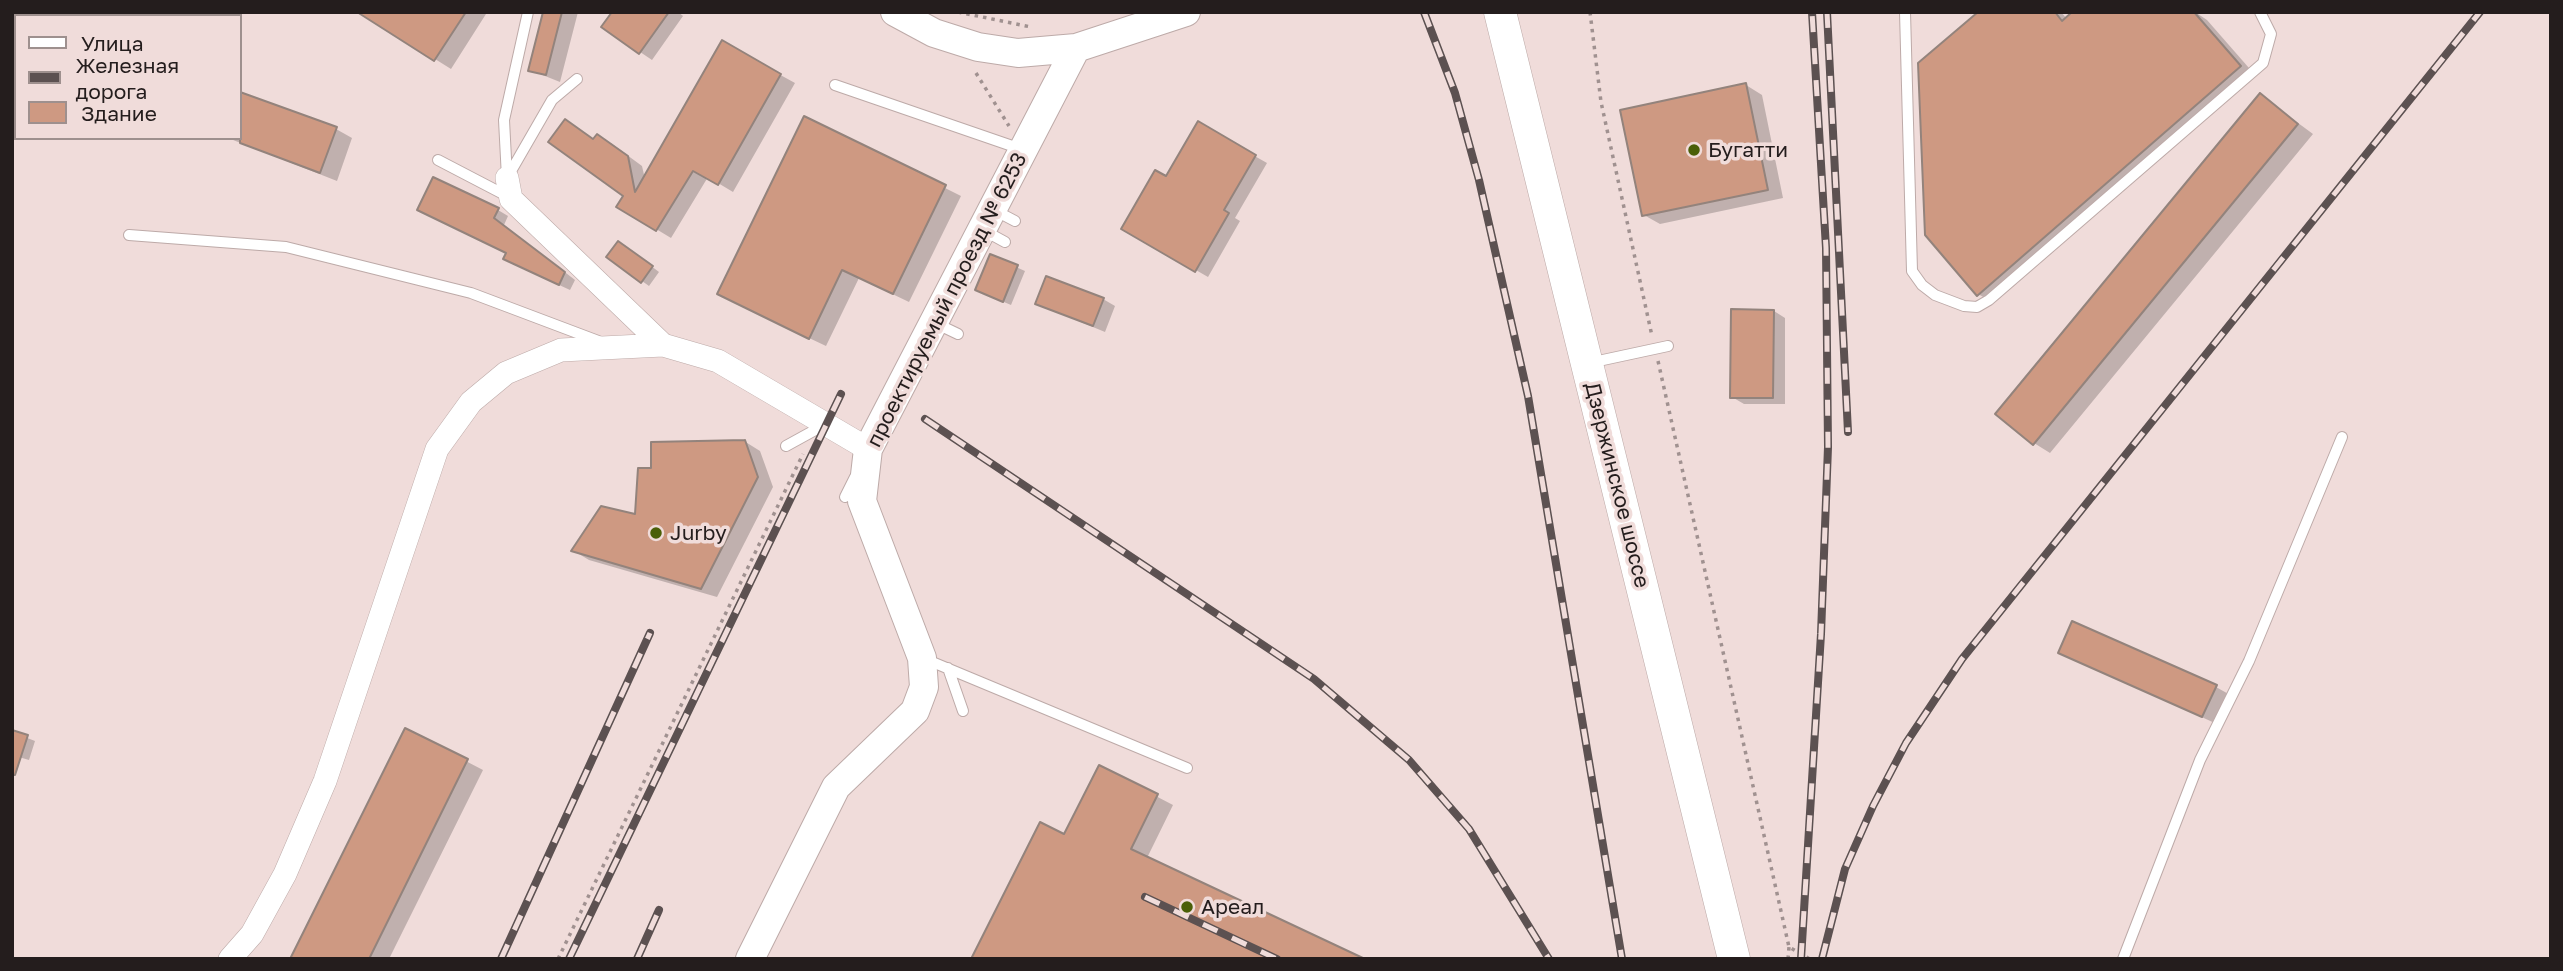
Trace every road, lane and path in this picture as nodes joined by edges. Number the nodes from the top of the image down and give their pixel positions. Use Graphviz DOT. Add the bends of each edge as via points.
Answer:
graph roads {
  1 [pos="528,12"];
  2 [pos="895,12"];
  3 [pos="958,12"];
  4 [pos="1186,12"];
  5 [pos="1500,12"];
  6 [pos="1590,12"];
  7 [pos="1905,12"];
  8 [pos="2260,12"];
  9 [pos="1043,26"];
  10 [pos="1076,48"];
  11 [pos="976,73"];
  12 [pos="577,79"];
  13 [pos="835,85"];
  14 [pos="1021,149"];
  15 [pos="438,160"];
  16 [pos="509,188"];
  17 [pos="129,235"];
  18 [pos="663,345"];
  19 [pos="612,346"];
  20 [pos="1668,346"];
  21 [pos="1655,349"];
  22 [pos="1587,364"];
  23 [pos="820,427"];
  24 [pos="2342,437"];
  25 [pos="786,446"];
  26 [pos="868,449"];
  27 [pos="845,497"];
  28 [pos="935,663"];
  29 [pos="963,711"];
  30 [pos="1188,768"];
  31 [pos="252,934"];
  32 [pos="1789,947"];
  33 [pos="230,959"];
  34 [pos="239,959"];
  35 [pos="558,959"];
  36 [pos="750,959"];
  37 [pos="1734,959"];
  38 [pos="1788,959"];
  39 [pos="1810,959"];
  40 [pos="2123,959"];
  1 -- 16 [label="lane" via="504,120"];
  2 -- 10 [label="street" via="934,33 978,47 1018,53"];
  3 -- 9 [label="path"];
  4 -- 10 [label="street"];
  5 -- 22 [label="main road, Дзержинское шоссе"];
  6 -- 21 [label="path" via="1601,102"];
  7 -- 8 [label="lane" via="1912,271 1935,295 1978,307 2263,63 2271,34"];
  10 -- 14 [label="street, проектируемый проезд № 6253"];
  11 -- 14 [label="path"];
  12 -- 16 [label="lane" via="552,100"];
  13 -- 14 [label="lane"];
  14 -- 26 [label="street, проектируемый проезд № 6253" via="999,226 946,328"];
  15 -- 16 [label="lane"];
  16 -- 18 [label="street"];
  17 -- 19 [label="lane" via="286,247 471,293"];
  18 -- 19 [label="street"];
  18 -- 23 [label="street" via="718,361"];
  19 -- 31 [label="street" via="561,350 506,373 471,402 437,449 325,781 285,874"];
  20 -- 21 [label="lane"];
  21 -- 22 [label="lane"];
  21 -- 32 [label="path"];
  22 -- 37 [label="main road, Дзержинское шоссе"];
  23 -- 25 [label="lane"];
  23 -- 26 [label="street"];
  23 -- 35 [label="path"];
  24 -- 40 [label="lane" via="2249,662 2200,760"];
  26 -- 27 [label="lane"];
  26 -- 28 [label="street, проектируемый проезд № 6253" via="862,500"];
  28 -- 29 [label="lane"];
  28 -- 30 [label="lane"];
  28 -- 36 [label="street, проектируемый проезд № 6253" via="915,711 836,786"];
  31 -- 33 [label="street"];
  31 -- 34 [label="lane"];
  32 -- 38 [label="path"];
  32 -- 39 [label="path"];
}
